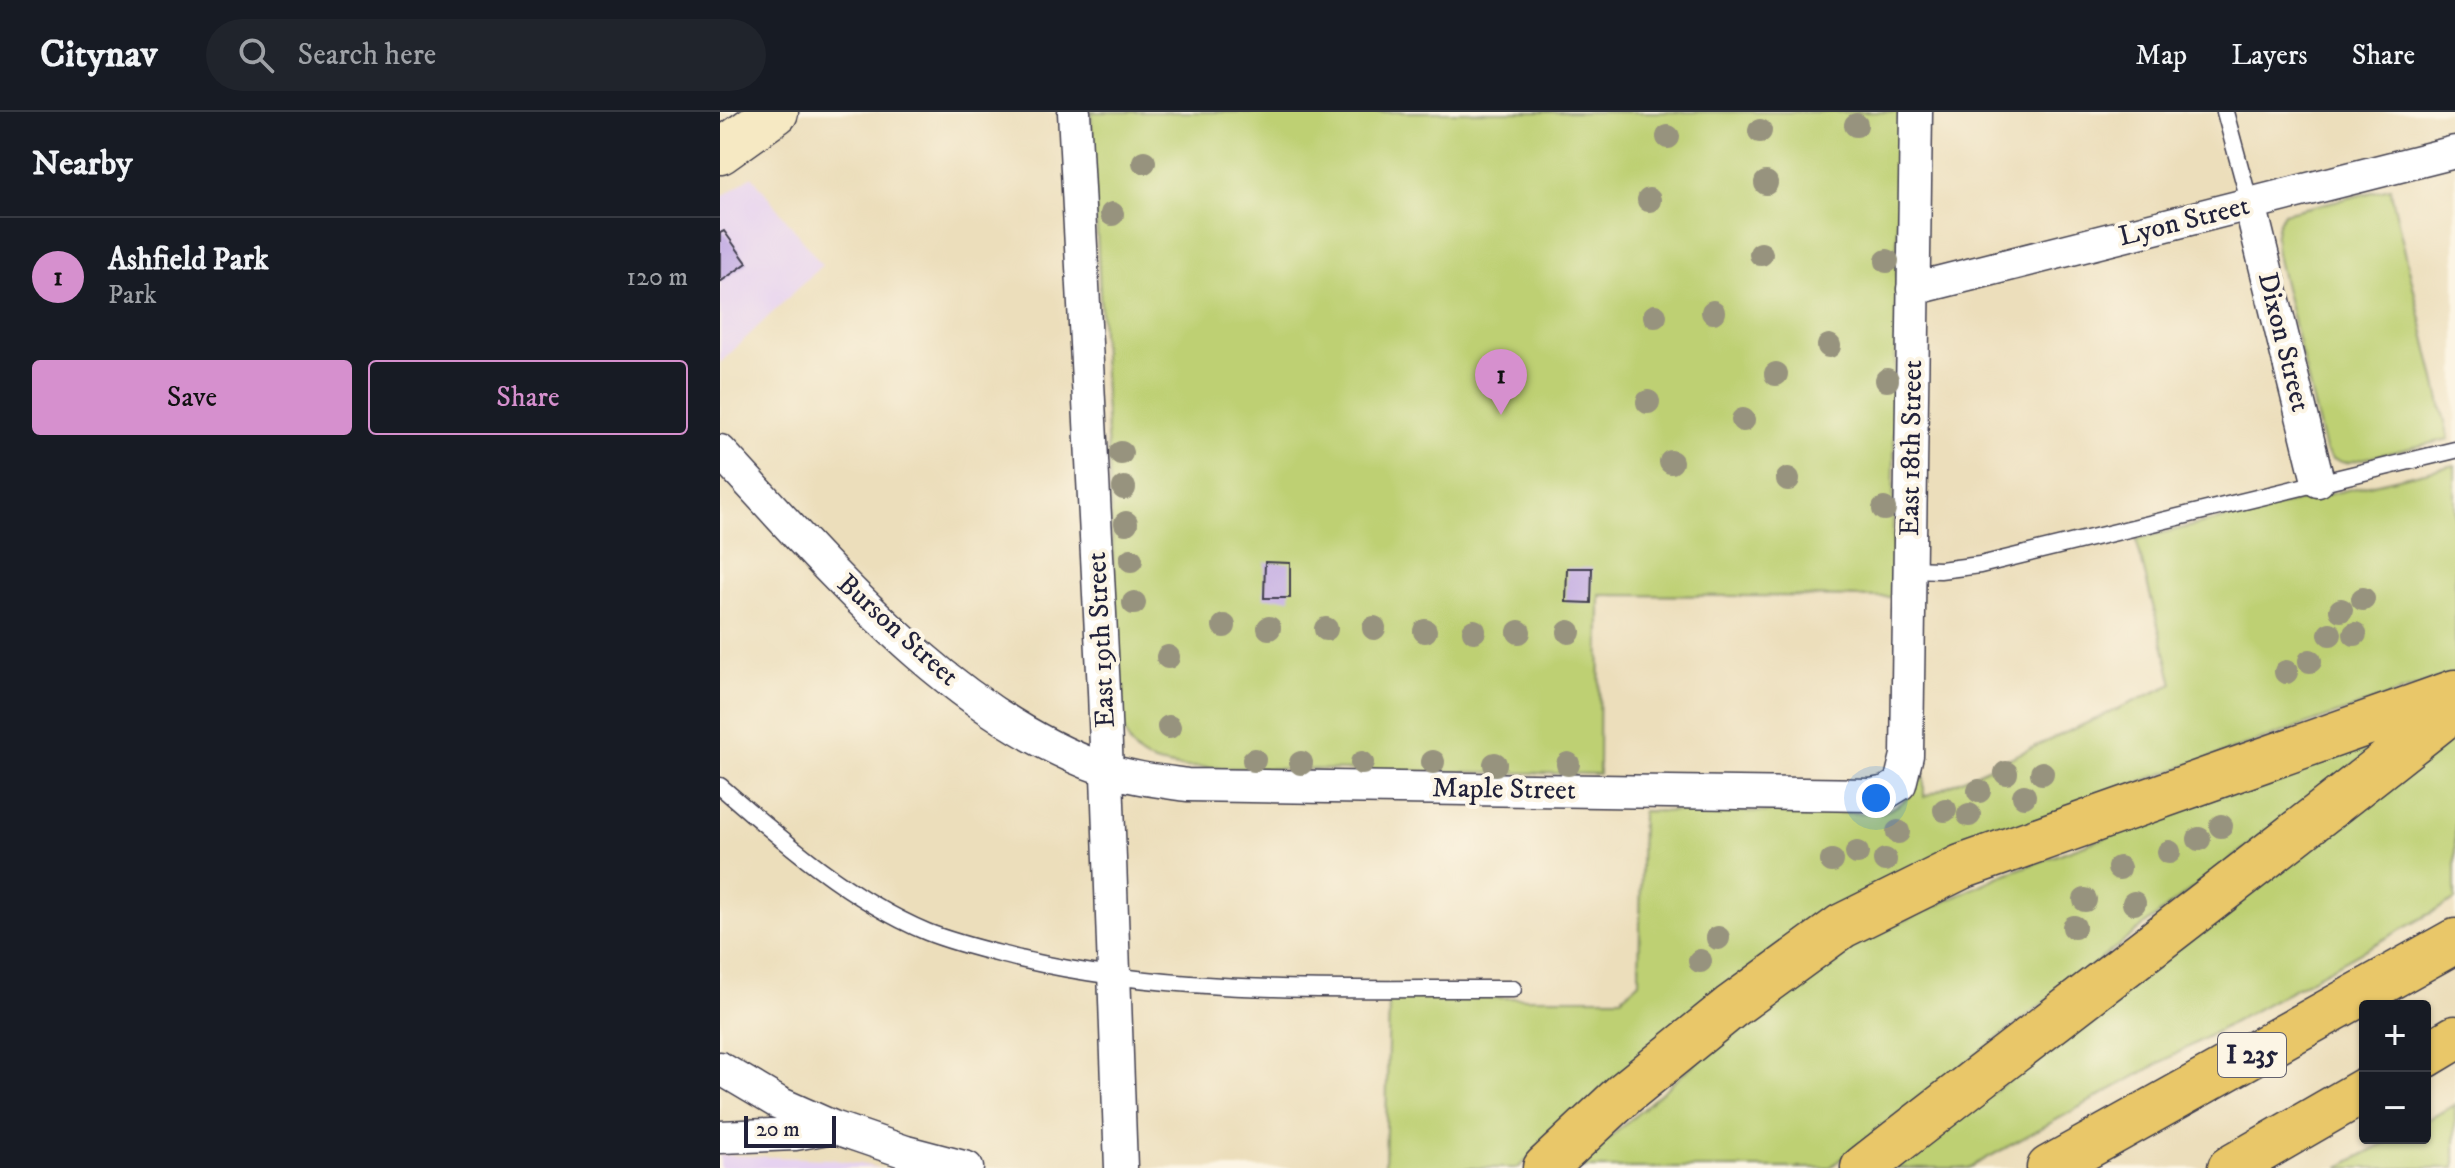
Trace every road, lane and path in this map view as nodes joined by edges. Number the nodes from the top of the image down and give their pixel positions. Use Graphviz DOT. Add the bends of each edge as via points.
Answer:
graph roads {
  1 [pos="776,112"];
  2 [pos="1074,112"];
  3 [pos="1916,112"];
  4 [pos="2225,112"];
  5 [pos="720,152"];
  6 [pos="2455,152"];
  7 [pos="2250,204"];
  8 [pos="1913,289"];
  9 [pos="2455,450"];
  10 [pos="720,451"];
  11 [pos="2318,481"];
  12 [pos="1910,569"];
  13 [pos="2455,692"];
  14 [pos="2455,708"];
  15 [pos="1107,770"];
  16 [pos="1900,784"];
  17 [pos="720,786"];
  18 [pos="2455,941"];
  19 [pos="1115,977"];
  20 [pos="1513,989"];
  21 [pos="2455,1038"];
  22 [pos="2431,1052"];
  23 [pos="720,1068"];
  24 [pos="2359,1093"];
  25 [pos="833,1127"];
  26 [pos="720,1137"];
  27 [pos="967,1168"];
  28 [pos="1121,1168"];
  29 [pos="1545,1168"];
  30 [pos="1863,1168"];
  31 [pos="2049,1168"];
  32 [pos="2230,1168"];
  1 -- 5 [label="main road"];
  2 -- 15 [label="street, East 19th Street"];
  3 -- 8 [label="street, East 18th Street"];
  4 -- 7 [label="lane"];
  6 -- 7 [label="street, Lyon Street"];
  7 -- 8 [label="street, Lyon Street"];
  7 -- 11 [label="street, Dixon Street"];
  8 -- 12 [label="street, East 18th Street"];
  9 -- 11 [label="lane"];
  10 -- 15 [label="street, Burson Street" via="850,591 927,661 1008,720"];
  11 -- 12 [label="lane" via="1980,565"];
  12 -- 16 [label="street, East 18th Street" via="1907,755"];
  13 -- 29 [label="highway" via="1961,867 1842,926 1624,1094"];
  14 -- 30 [label="highway"];
  15 -- 16 [label="street, Maple Street" via="1187,785 1871,795"];
  15 -- 19 [label="street, East 19th Street"];
  17 -- 19 [label="lane" via="832,877 927,932"];
  18 -- 31 [label="highway, I 235"];
  19 -- 20 [label="lane" via="1215,988"];
  19 -- 28 [label="street, East 19th Street"];
  21 -- 22 [label="highway"];
  23 -- 25 [label="street"];
  24 -- 32 [label="highway"];
  25 -- 26 [label="street"];
  25 -- 27 [label="street"];
}
